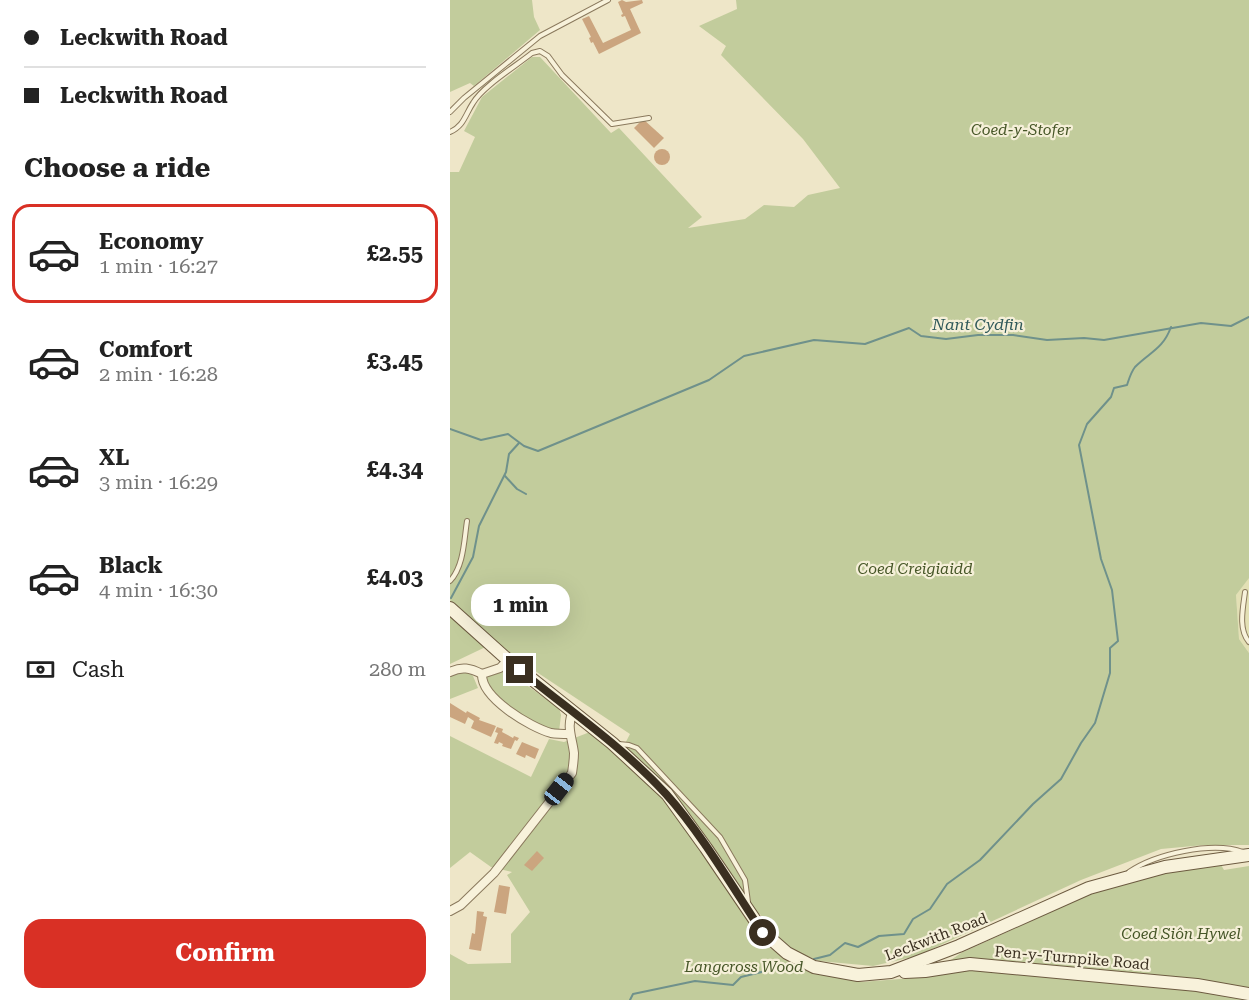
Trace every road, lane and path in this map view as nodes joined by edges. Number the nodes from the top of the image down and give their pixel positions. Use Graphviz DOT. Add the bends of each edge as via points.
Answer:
graph roads {
  1 [pos="608,0"];
  2 [pos="450,112"];
  3 [pos="649,118"];
  4 [pos="450,132"];
  5 [pos="467,521"];
  6 [pos="450,581"];
  7 [pos="1245,592"];
  8 [pos="450,608"];
  9 [pos="1249,642"];
  10 [pos="508,660"];
  11 [pos="450,672"];
  12 [pos="482,674"];
  13 [pos="573,711"];
  14 [pos="570,734"];
  15 [pos="1249,855"];
  16 [pos="450,911"];
  17 [pos="891,972"];
  18 [pos="1249,994"];
  1 -- 2 [label="lane" via="540,36"];
  3 -- 4 [label="lane" via="612,124 540,51 482,92 460,127"];
  5 -- 6 [label="lane" via="461,559"];
  7 -- 9 [label="lane" via="1242,614 1244,636"];
  8 -- 10 [label="main road, Leckwith Road"];
  10 -- 12 [label="street" via="500,668"];
  10 -- 13 [label="main road, Leckwith Road"];
  11 -- 12 [label="street" via="470,668"];
  12 -- 14 [label="street" via="484,685 508,710 548,732"];
  13 -- 14 [label="street"];
  13 -- 17 [label="main road, Leckwith Road" via="667,795 763,933 787,953 813,967 858,975"];
  14 -- 16 [label="street" via="572,773 494,873"];
  15 -- 17 [label="main road, Leckwith Road" via="1165,867 1089,888 960,946"];
  17 -- 18 [label="main road, Pen-y-Turnpike Road" via="970,964 1197,985"];
}
